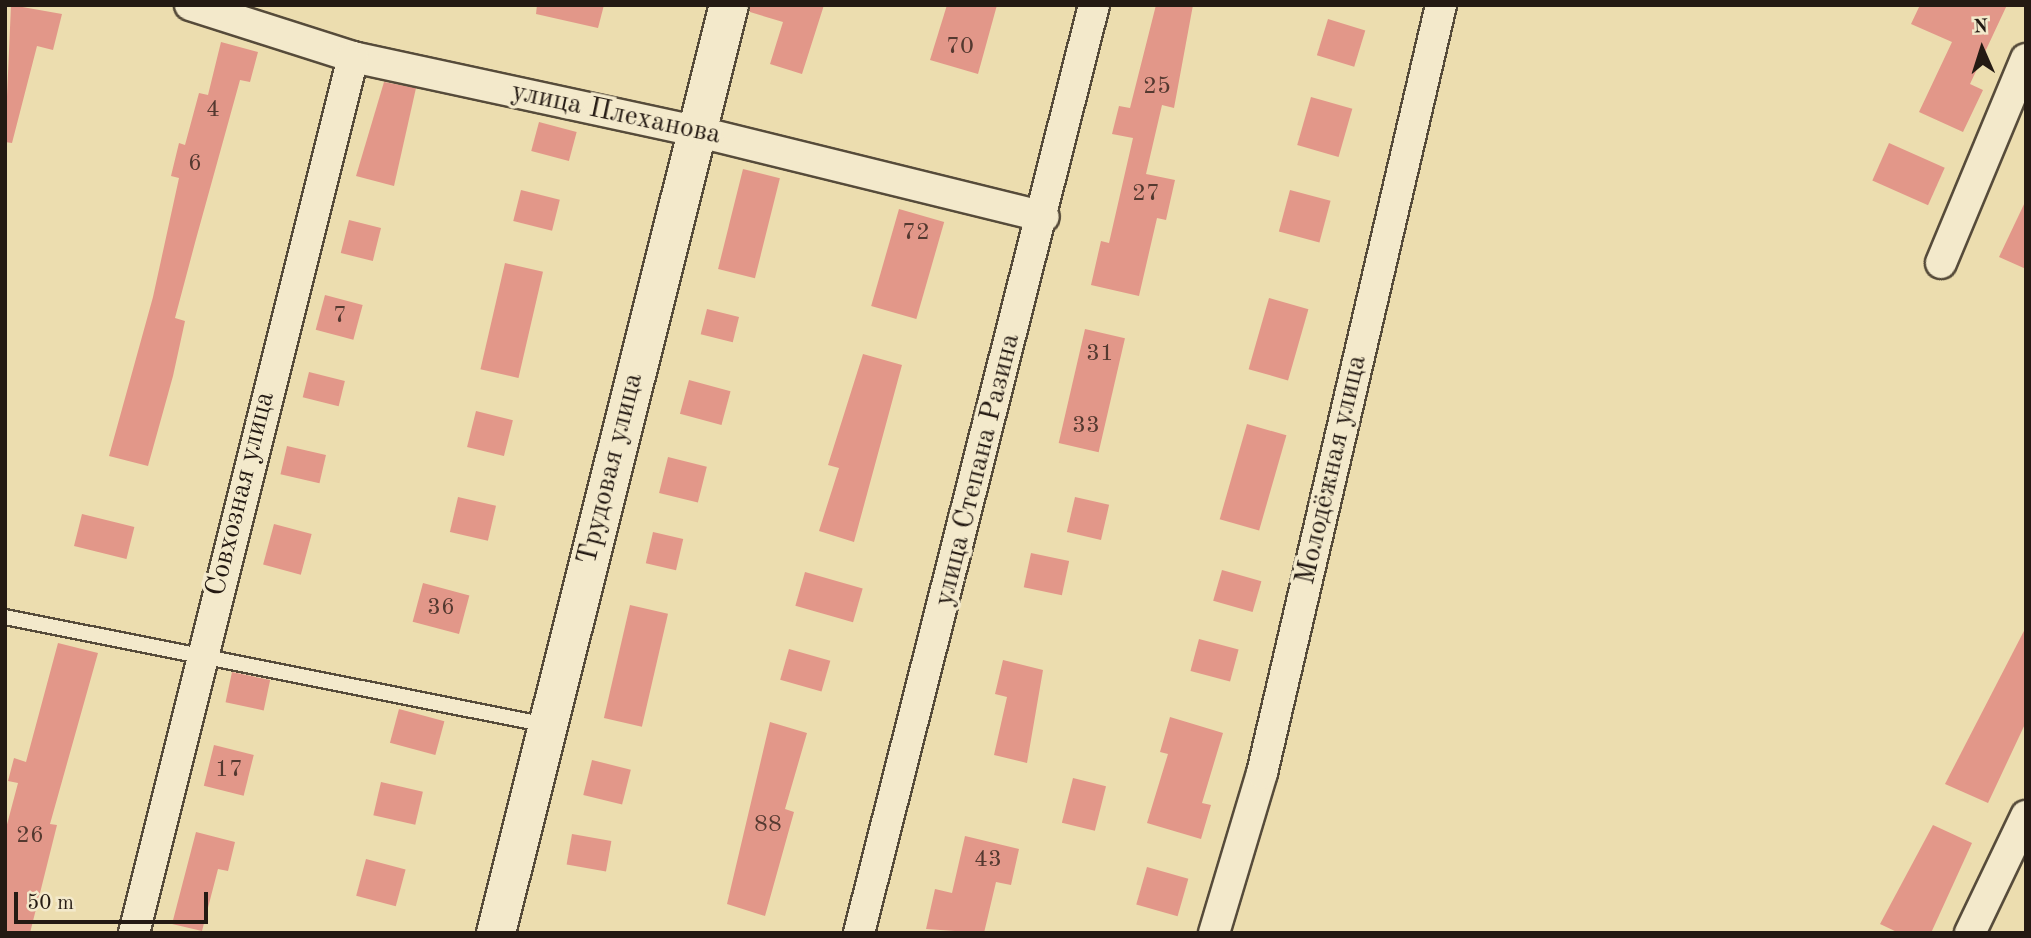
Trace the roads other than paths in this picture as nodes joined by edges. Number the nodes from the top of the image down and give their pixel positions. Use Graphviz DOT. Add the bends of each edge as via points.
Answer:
graph roads {
  1 [pos="190,5"];
  2 [pos="729,5"];
  3 [pos="1094,5"];
  4 [pos="1441,5"];
  5 [pos="353,57"];
  6 [pos="2026,59"];
  7 [pos="695,131"];
  8 [pos="1044,217"];
  9 [pos="1941,263"];
  10 [pos="5,617"];
  11 [pos="201,652"];
  12 [pos="548,725"];
  13 [pos="2026,817"];
  14 [pos="134,933"];
  15 [pos="496,933"];
  16 [pos="859,933"];
  17 [pos="1214,933"];
  18 [pos="1970,933"];
  1 -- 5 [label="street, улица Плеханова"];
  2 -- 7 [label="street, Трудовая улица"];
  3 -- 8 [label="street, улица Степана Разина"];
  4 -- 17 [label="street, Молодёжная улица" via="1262,773"];
  5 -- 7 [label="street, улица Плеханова"];
  5 -- 11 [label="street, Совхозная улица"];
  6 -- 9 [label="street"];
  7 -- 8 [label="street, улица Плеханова"];
  7 -- 12 [label="street, Трудовая улица"];
  8 -- 16 [label="street, улица Степана Разина"];
  10 -- 11 [label="lane"];
  11 -- 12 [label="lane"];
  11 -- 14 [label="street, Совхозная улица"];
  12 -- 15 [label="street, Трудовая улица"];
  13 -- 18 [label="street"];
}
